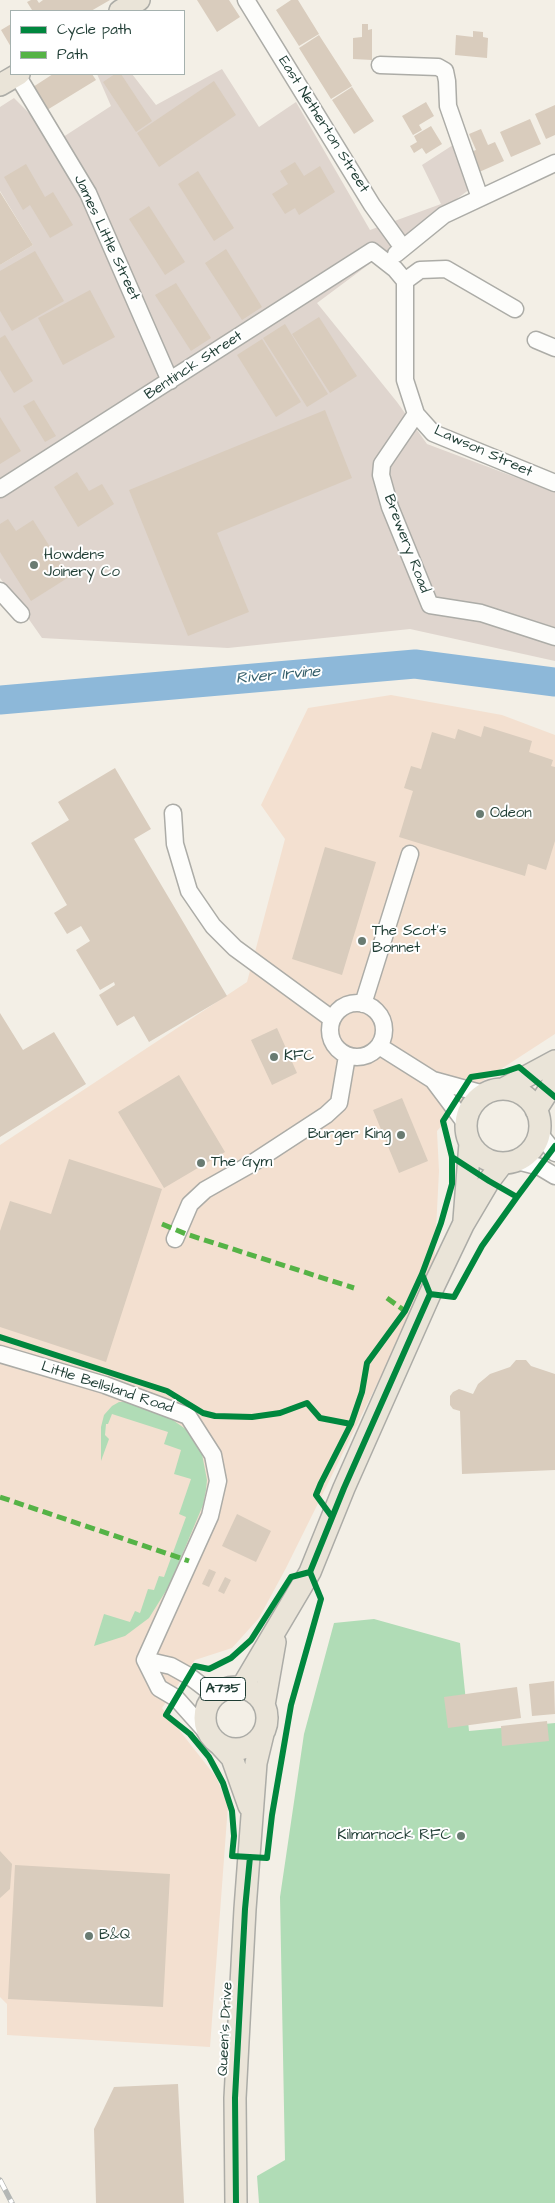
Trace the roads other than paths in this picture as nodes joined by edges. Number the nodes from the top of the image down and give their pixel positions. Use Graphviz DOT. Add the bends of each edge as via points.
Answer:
graph roads {
  1 [pos="139,0"];
  2 [pos="246,0"];
  3 [pos="122,10"];
  4 [pos="380,65"];
  5 [pos="12,78"];
  6 [pos="555,163"];
  7 [pos="480,198"];
  8 [pos="403,248"];
  9 [pos="386,261"];
  10 [pos="405,281"];
  11 [pos="515,309"];
  12 [pos="536,340"];
  13 [pos="555,348"];
  14 [pos="170,381"];
  15 [pos="416,414"];
  16 [pos="555,483"];
  17 [pos="0,489"];
  18 [pos="0,591"];
  19 [pos="21,614"];
  20 [pos="555,637"];
  21 [pos="173,814"];
  22 [pos="410,854"];
  23 [pos="363,1004"];
  24 [pos="332,1019"];
  25 [pos="379,1046"];
  26 [pos="348,1056"];
  27 [pos="555,1062"];
  28 [pos="433,1080"];
  29 [pos="555,1080"];
  30 [pos="494,1092"];
  31 [pos="536,1110"];
  32 [pos="539,1133"];
  33 [pos="468,1134"];
  34 [pos="555,1153"];
  35 [pos="510,1162"];
  36 [pos="555,1176"];
  37 [pos="463,1225"];
  38 [pos="175,1239"];
  39 [pos="0,1354"];
  40 [pos="277,1630"];
  41 [pos="145,1660"];
  42 [pos="242,1687"];
  43 [pos="214,1695"];
  44 [pos="264,1705"];
  45 [pos="263,1734"];
  46 [pos="215,1741"];
  47 [pos="253,1818"];
  48 [pos="236,2203"];
  1 -- 3 [label="main road"];
  2 -- 8 [label="street, East Netherton Street" via="372,205"];
  4 -- 7 [label="street" via="438,67 444,71 448,106"];
  5 -- 14 [label="street, James Little Street" via="88,193"];
  6 -- 7 [label="street"];
  7 -- 8 [label="street" via="444,215"];
  8 -- 9 [label="street"];
  9 -- 10 [label="street"];
  9 -- 14 [label="street, Bentinck Street" via="372,251"];
  10 -- 11 [label="street" via="420,270 446,269"];
  10 -- 15 [label="street" via="405,380"];
  12 -- 13 [label="street"];
  14 -- 17 [label="street, Bentinck Street"];
  15 -- 16 [label="street, Lawson Street" via="433,433"];
  15 -- 20 [label="street, Brewery Road" via="382,464 381,475 390,507 430,605 481,613"];
  18 -- 19 [label="street"];
  21 -- 24 [label="street" via="175,844 189,891 213,926 235,948"];
  22 -- 23 [label="street"];
  23 -- 24 [label="street" via="344,1006"];
  23 -- 25 [label="street" via="371,1007 382,1020 384,1029"];
  24 -- 26 [label="street" via="330,1037 334,1045"];
  25 -- 26 [label="street" via="365,1056"];
  25 -- 28 [label="street"];
  26 -- 38 [label="street" via="338,1103 326,1115 205,1190 190,1204"];
  27 -- 30 [label="main road, A735"];
  28 -- 30 [label="street"];
  28 -- 33 [label="street"];
  29 -- 31 [label="main road"];
  30 -- 31 [label="main road" via="522,1095"];
  30 -- 33 [label="main road, A735" via="472,1107"];
  31 -- 32 [label="main road"];
  32 -- 34 [label="street"];
  32 -- 35 [label="main road, A735" via="532,1149"];
  33 -- 35 [label="main road" via="483,1158"];
  33 -- 37 [label="main road, A735"];
  35 -- 36 [label="street" via="540,1167"];
  35 -- 37 [label="main road, A735" via="489,1181"];
  37 -- 40 [label="main road, A735" via="417,1321 310,1572"];
  39 -- 41 [label="street, Little Bellsland Road" via="105,1385 188,1416 213,1455 218,1480 210,1516"];
  40 -- 42 [label="main road, A735"];
  40 -- 44 [label="main road, A735"];
  41 -- 43 [label="street" via="171,1666"];
  41 -- 46 [label="street" via="160,1688 176,1698"];
  42 -- 43 [label="main road, A735" via="223,1689"];
  42 -- 44 [label="main road, A735" via="252,1691"];
  43 -- 46 [label="main road, A735" via="205,1710 206,1728"];
  44 -- 45 [label="main road, A735" via="267,1715"];
  45 -- 46 [label="main road" via="257,1742 240,1749"];
  45 -- 47 [label="main road, Queen's Drive / A735" via="256,1763"];
  46 -- 47 [label="main road, Queen's Drive / A735" via="232,1758"];
  47 -- 48 [label="main road, Queen's Drive / A735" via="235,2098"];
}
